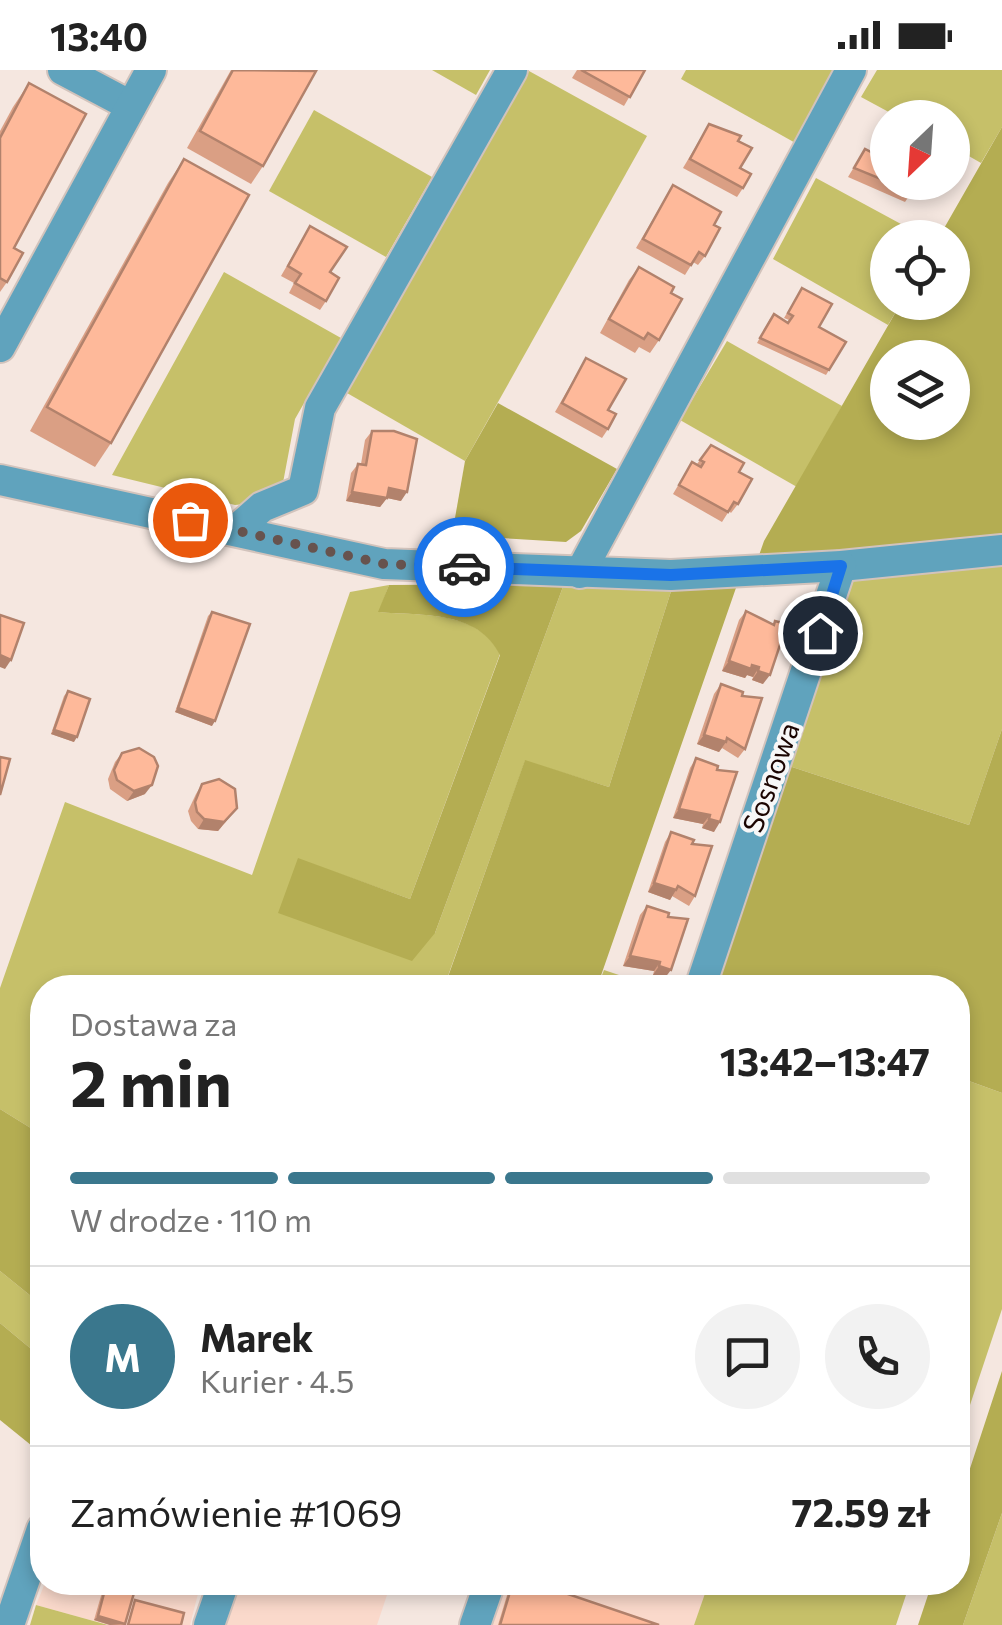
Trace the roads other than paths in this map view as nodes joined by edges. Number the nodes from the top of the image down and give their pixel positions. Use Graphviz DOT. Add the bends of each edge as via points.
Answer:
graph roads {
  1 [pos="63,70"];
  2 [pos="151,70"];
  3 [pos="512,70"];
  4 [pos="852,70"];
  5 [pos="130,106"];
  6 [pos="0,347"];
  7 [pos="0,480"];
  8 [pos="236,530"];
  9 [pos="1002,550"];
  10 [pos="841,566"];
  11 [pos="580,573"];
  12 [pos="704,975"];
  13 [pos="30,1565"];
  14 [pos="219,1595"];
  15 [pos="485,1595"];
  16 [pos="10,1625"];
  17 [pos="209,1625"];
  18 [pos="475,1625"];
  1 -- 5 [label="street"];
  2 -- 5 [label="street"];
  3 -- 8 [label="street" via="320,408 302,490 262,507"];
  4 -- 11 [label="street"];
  5 -- 6 [label="street"];
  7 -- 8 [label="street"];
  8 -- 11 [label="street" via="384,564"];
  9 -- 10 [label="street"];
  10 -- 11 [label="street"];
  10 -- 12 [label="street, Sosnowa"];
  13 -- 16 [label="street"];
  14 -- 17 [label="street"];
  15 -- 18 [label="street"];
}
